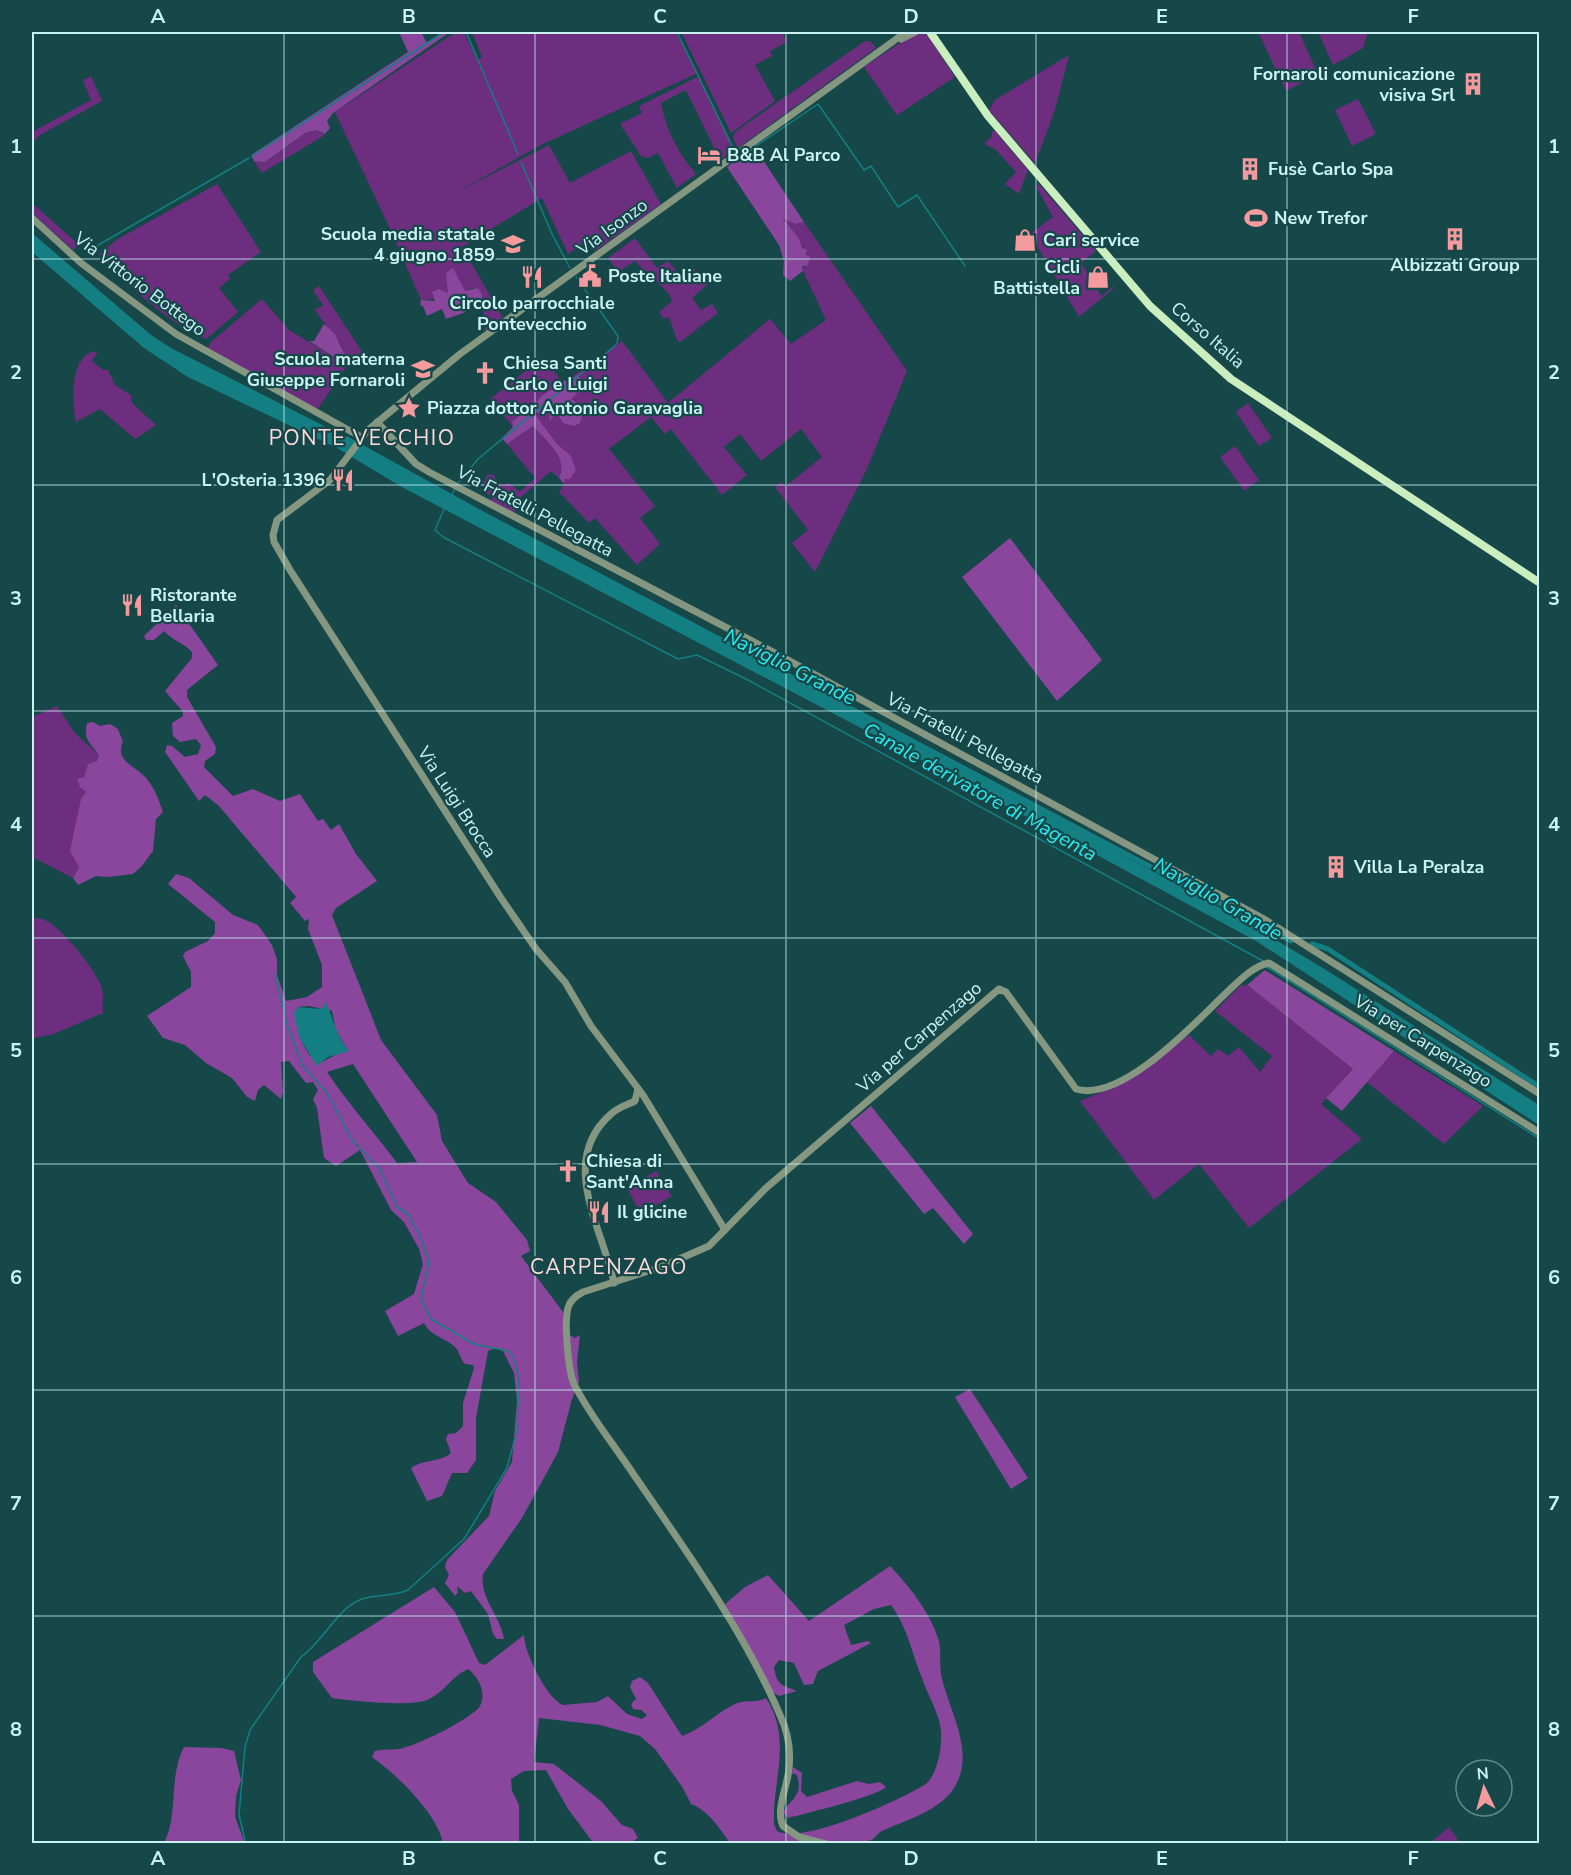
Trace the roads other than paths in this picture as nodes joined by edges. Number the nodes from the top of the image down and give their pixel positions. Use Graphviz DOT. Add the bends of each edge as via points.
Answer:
graph roads {
  1 [pos="906,32"];
  2 [pos="915,32"];
  3 [pos="930,32"];
  4 [pos="888,46"];
  5 [pos="32,218"];
  6 [pos="377,422"];
  7 [pos="359,440"];
  8 [pos="277,520"];
  9 [pos="1539,583"];
  10 [pos="638,1089"];
  11 [pos="1539,1094"];
  12 [pos="636,1100"];
  13 [pos="647,1101"];
  14 [pos="1539,1133"];
  15 [pos="725,1230"];
  16 [pos="614,1283"];
  17 [pos="826,1844"];
  1 -- 4 [label="street, Via Isonzo"];
  2 -- 4 [label="street, Via Isonzo"];
  3 -- 9 [label="main road, Corso Italia" via="988,116 1142,297 1231,379"];
  4 -- 6 [label="street, Via Isonzo" via="460,354"];
  5 -- 7 [label="street, Via Vittorio Bottego" via="81,263 176,334"];
  6 -- 7 [label="street, Via Isonzo"];
  6 -- 11 [label="street, Via Fratelli Pellegatta" via="416,464 429,472 777,654 1264,919"];
  7 -- 8 [label="street, Via Isonzo" via="330,480"];
  8 -- 10 [label="street, Via Luigi Brocca" via="274,542 290,570 507,906"];
  10 -- 12 [label="street"];
  10 -- 13 [label="street, Via Luigi Brocca"];
  12 -- 13 [label="street"];
  12 -- 16 [label="street" via="609,1115 584,1160 591,1215"];
  13 -- 15 [label="street, Via Luigi Brocca"];
  14 -- 15 [label="street, Via per Carpenzago" via="1266,964 1240,981 1146,1065 1100,1090 1087,1092 1076,1089 1006,992 999,989 766,1188"];
  15 -- 16 [label="street" via="705,1249"];
  16 -- 17 [label="street" via="580,1293 570,1304 569,1352 574,1384 726,1618 781,1718 790,1755 780,1813 782,1824 794,1835"];
}
